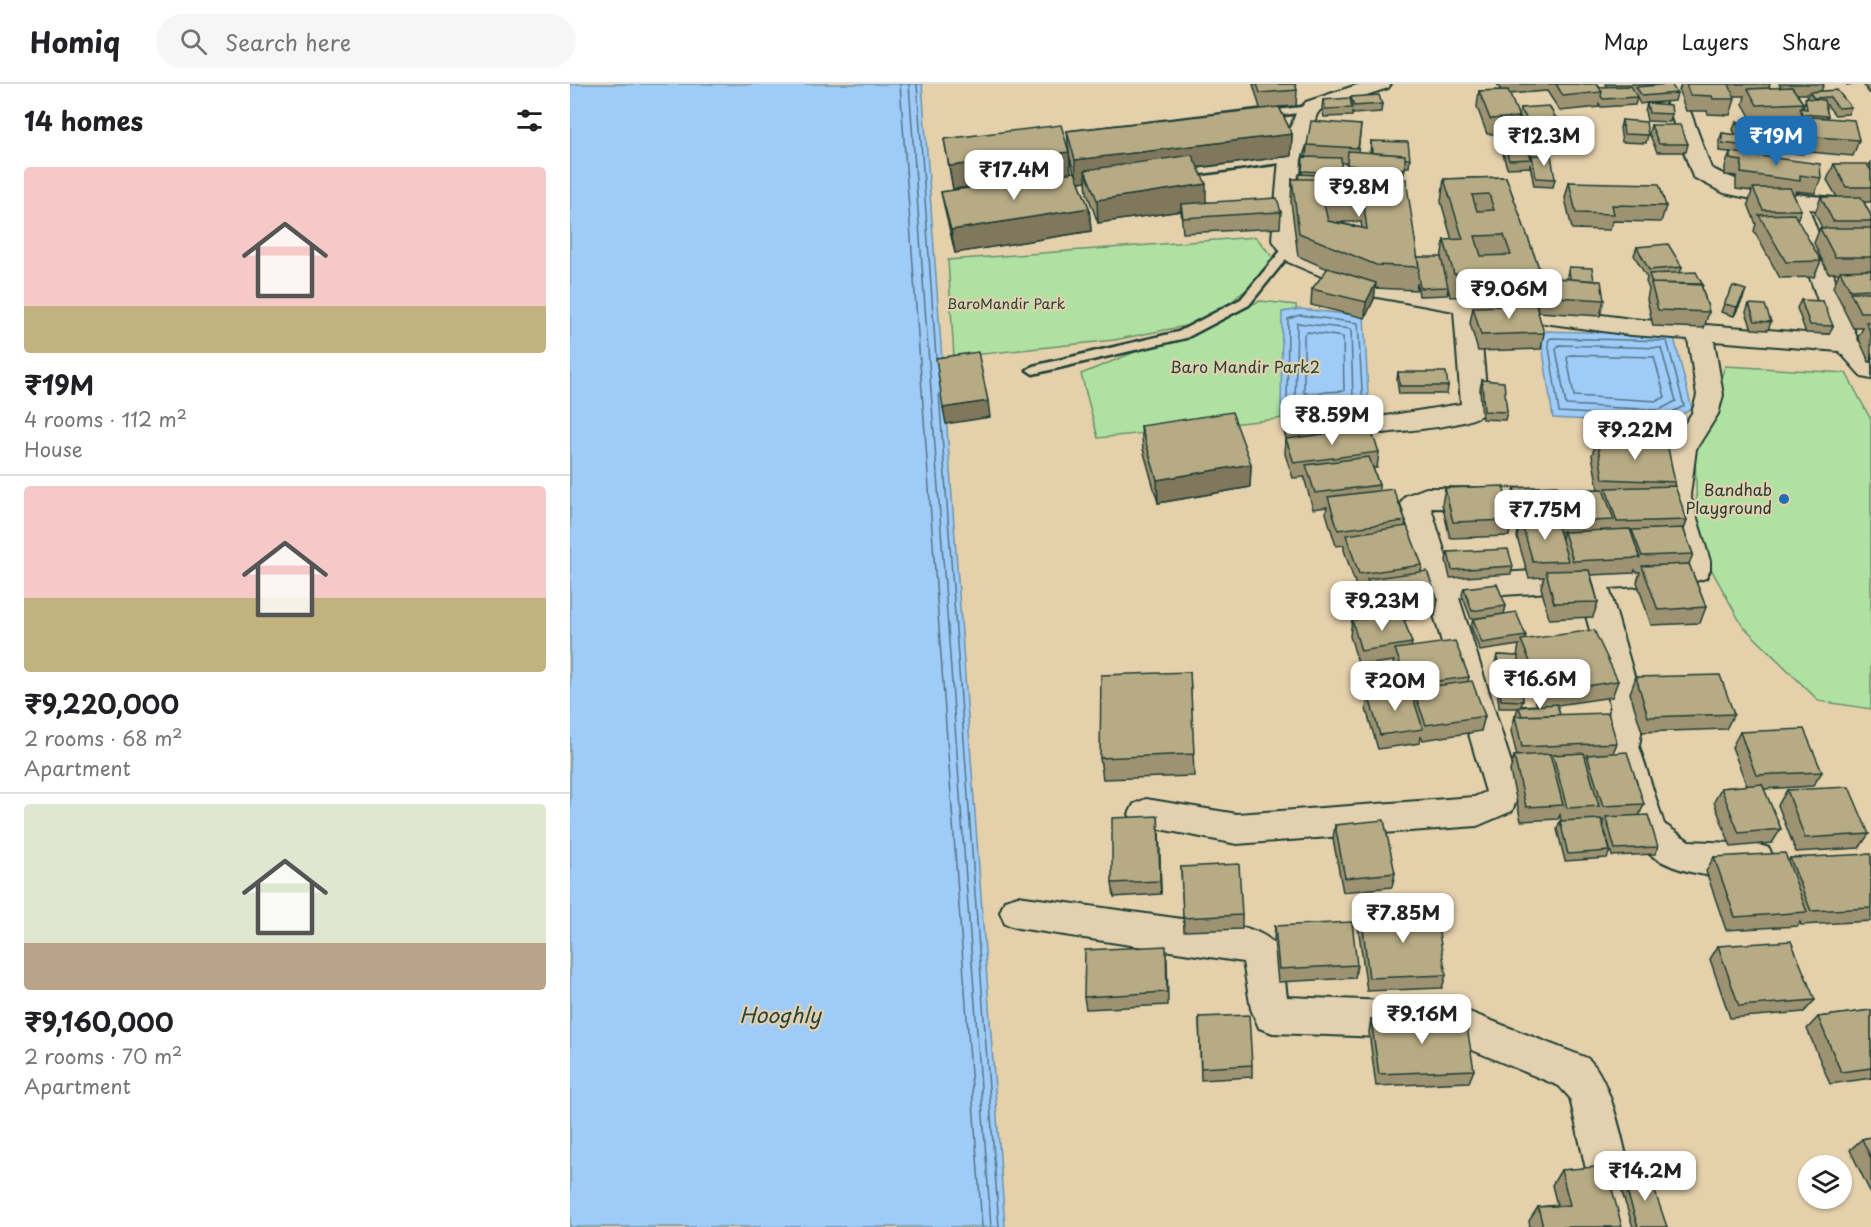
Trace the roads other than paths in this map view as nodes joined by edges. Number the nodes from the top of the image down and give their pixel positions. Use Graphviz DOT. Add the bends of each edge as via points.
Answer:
graph roads {
  1 [pos="1381,84"];
  2 [pos="1670,84"];
  3 [pos="1309,109"];
  4 [pos="1250,117"];
  5 [pos="1290,159"];
  6 [pos="1171,175"];
  7 [pos="1795,201"];
  8 [pos="1871,208"];
  9 [pos="1288,249"];
  10 [pos="1466,305"];
  11 [pos="1700,332"];
  12 [pos="1846,344"];
  13 [pos="1033,370"];
  14 [pos="1871,371"];
  15 [pos="1383,424"];
  16 [pos="1676,495"];
  17 [pos="1580,500"];
  18 [pos="1616,500"];
  19 [pos="1591,578"];
  20 [pos="1441,588"];
  21 [pos="1146,814"];
  22 [pos="1788,859"];
  23 [pos="1018,912"];
  24 [pos="1620,1227"];
  1 -- 3 [label="street"];
  2 -- 7 [label="street" via="1701,172 1732,188"];
  3 -- 4 [label="lane"];
  3 -- 5 [label="street"];
  5 -- 6 [label="lane"];
  5 -- 9 [label="street" via="1284,239"];
  7 -- 8 [label="street"];
  7 -- 12 [label="street"];
  9 -- 10 [label="street" via="1296,257 1375,290"];
  9 -- 13 [label="lane" via="1245,302 1182,335"];
  10 -- 11 [label="street"];
  10 -- 15 [label="street" via="1475,408 1465,413"];
  11 -- 12 [label="street"];
  11 -- 16 [label="street" via="1710,395 1705,414 1682,449"];
  12 -- 14 [label="street"];
  16 -- 18 [label="street" via="1670,500"];
  16 -- 19 [label="street" via="1695,570"];
  17 -- 20 [label="street" via="1418,500 1416,506"];
  19 -- 20 [label="street"];
  19 -- 22 [label="street" via="1626,704 1622,746 1650,833 1686,856"];
  20 -- 21 [label="street" via="1503,791 1500,801 1477,811 1265,828 1237,829"];
  23 -- 24 [label="street" via="1246,945 1263,957 1274,1015 1454,1024 1573,1072 1589,1092"];
}
